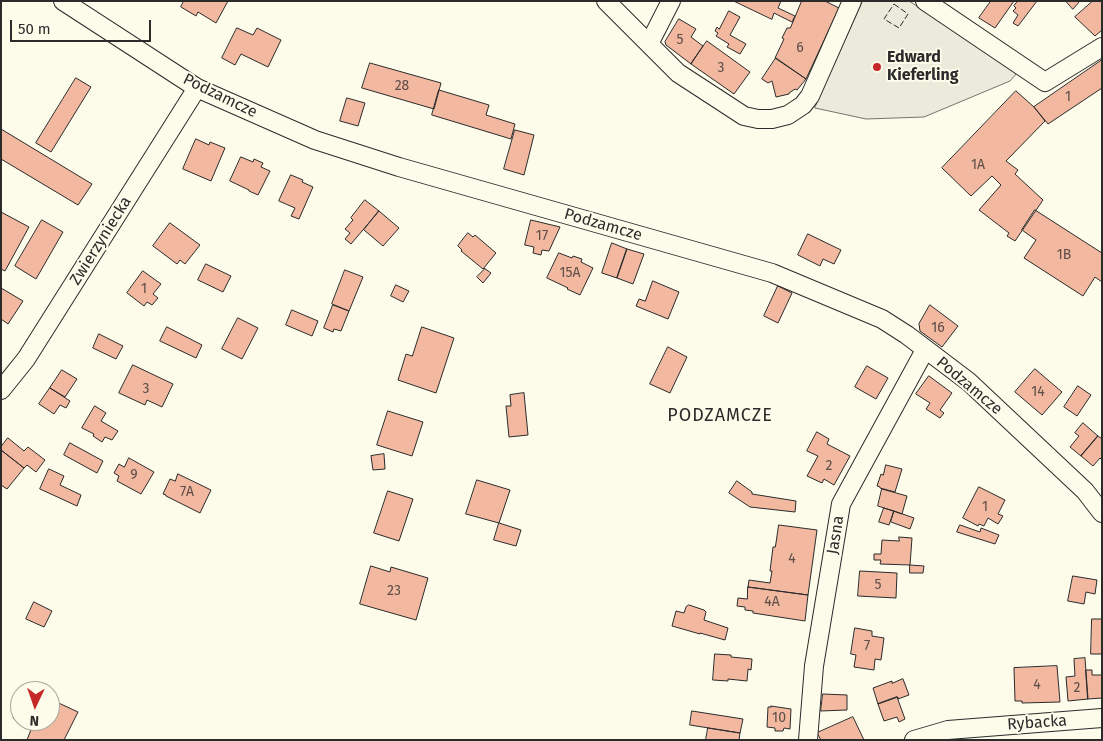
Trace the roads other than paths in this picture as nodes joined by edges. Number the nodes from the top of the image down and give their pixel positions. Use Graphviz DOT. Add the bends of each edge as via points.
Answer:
graph roads {
  1 [pos="63,1"];
  2 [pos="606,1"];
  3 [pos="671,1"];
  4 [pos="852,1"];
  5 [pos="925,1"];
  6 [pos="649,44"];
  7 [pos="1102,47"];
  8 [pos="197,88"];
  9 [pos="925,350"];
  10 [pos="1,390"];
  11 [pos="1102,513"];
  12 [pos="1102,718"];
  13 [pos="808,740"];
  14 [pos="914,740"];
  1 -- 8 [label="street, Podzamcze"];
  2 -- 6 [label="street"];
  3 -- 6 [label="street"];
  4 -- 6 [label="street" via="810,96 788,115 772,119 744,116 678,72"];
  5 -- 7 [label="street" via="1045,82"];
  8 -- 9 [label="street, Podzamcze" via="315,140 772,273 882,319"];
  8 -- 10 [label="street, Zwierzyniecka" via="26,359"];
  9 -- 11 [label="street, Podzamcze" via="969,382 1085,491"];
  9 -- 13 [label="street, Jasna" via="841,504 814,666"];
  12 -- 14 [label="street, Rybacka" via="948,730"];
}
